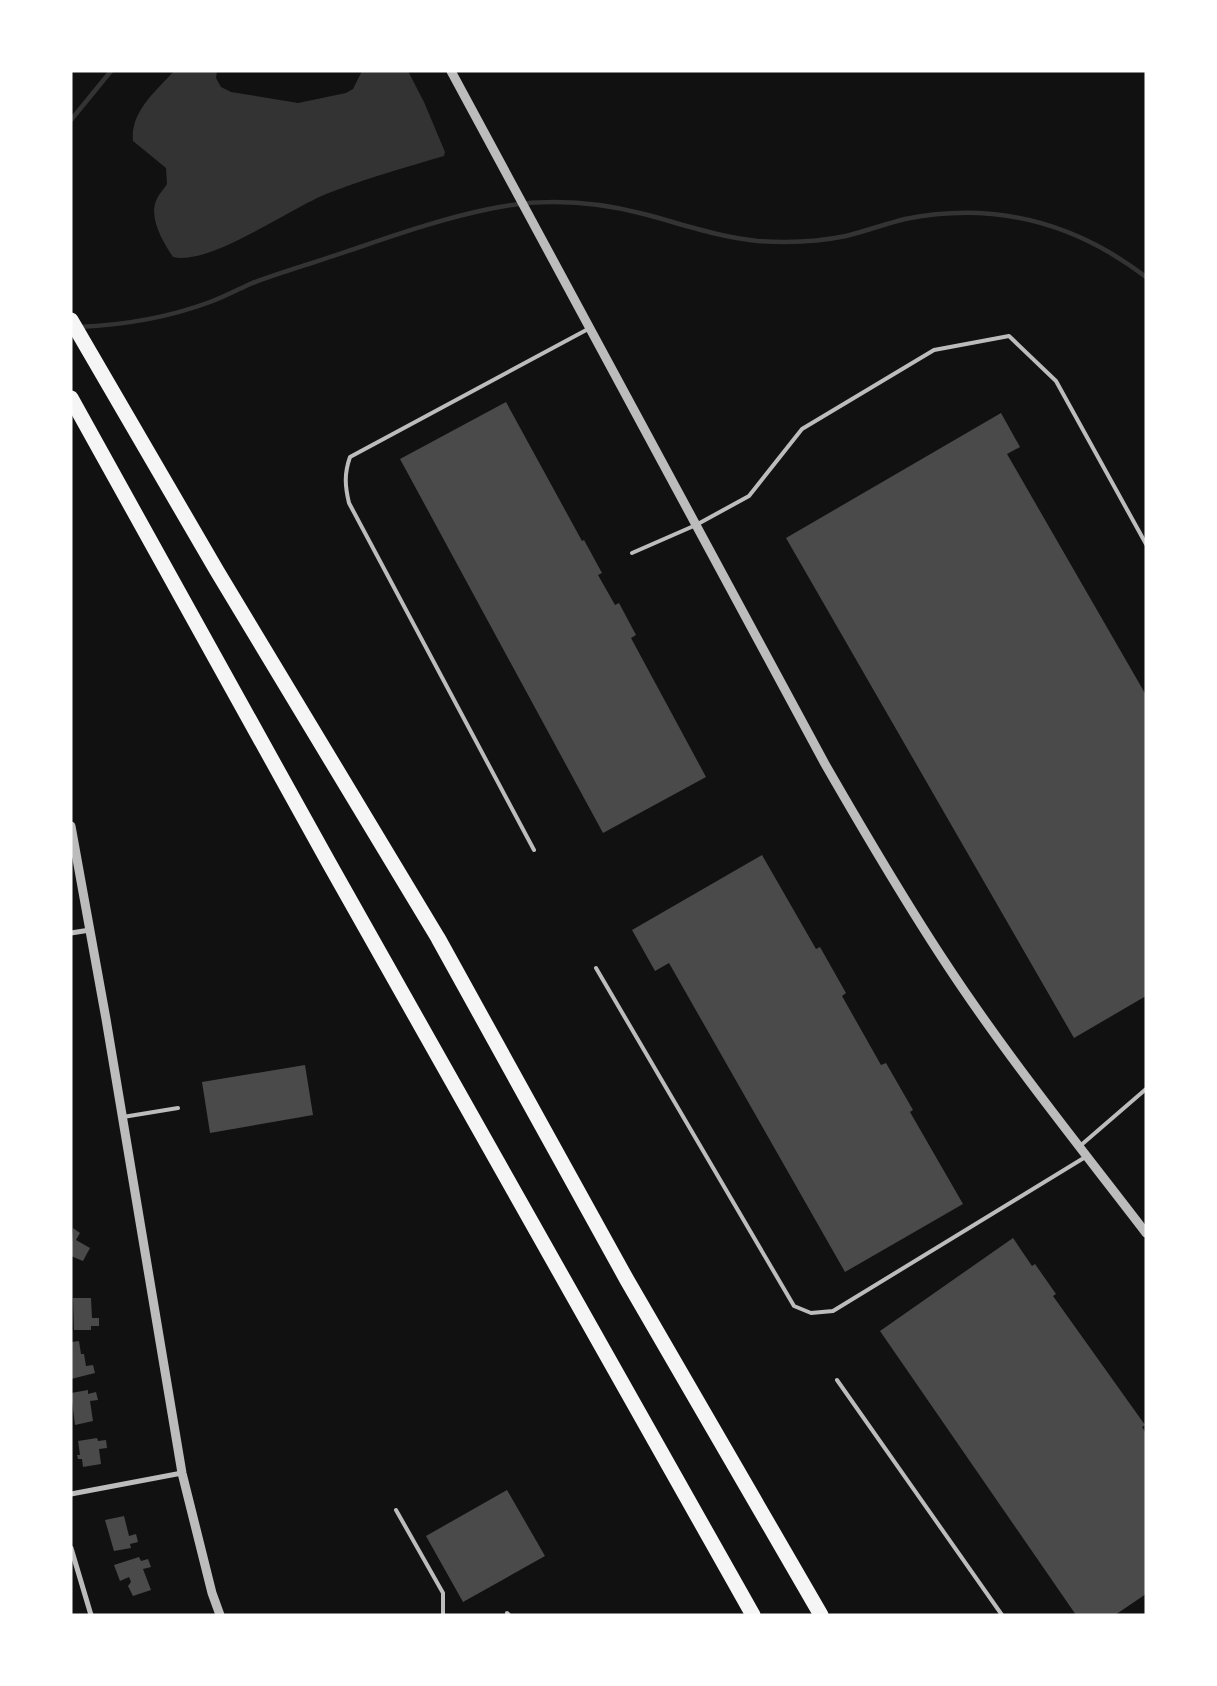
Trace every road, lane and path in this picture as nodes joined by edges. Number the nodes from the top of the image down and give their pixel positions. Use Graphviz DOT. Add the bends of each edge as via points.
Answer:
graph roads {
  1 [pos="451,71"];
  2 [pos="71,320"];
  3 [pos="590,328"];
  4 [pos="71,398"];
  5 [pos="696,525"];
  6 [pos="1146,544"];
  7 [pos="632,553"];
  8 [pos="71,826"];
  9 [pos="534,850"];
  10 [pos="90,930"];
  11 [pos="71,933"];
  12 [pos="596,968"];
  13 [pos="1146,1089"];
  14 [pos="178,1108"];
  15 [pos="123,1117"];
  16 [pos="1080,1146"];
  17 [pos="1087,1156"];
  18 [pos="1146,1233"];
  19 [pos="838,1380"];
  20 [pos="182,1473"];
  21 [pos="71,1494"];
  22 [pos="396,1510"];
  23 [pos="71,1548"];
  24 [pos="91,1615"];
  25 [pos="220,1615"];
  26 [pos="443,1615"];
  27 [pos="753,1615"];
  28 [pos="821,1615"];
  29 [pos="1002,1615"];
  1 -- 3 [label="street"];
  2 -- 28 [label="highway" via="217,571 438,938 618,1263"];
  3 -- 5 [label="street"];
  3 -- 9 [label="lane" via="350,457 345,470 349,503"];
  4 -- 27 [label="highway"];
  5 -- 6 [label="lane" via="749,496 802,429 934,350 1009,336 1056,381"];
  5 -- 7 [label="lane"];
  5 -- 16 [label="street" via="882,863 1000,1042"];
  8 -- 10 [label="street"];
  10 -- 11 [label="street"];
  10 -- 15 [label="street"];
  12 -- 17 [label="lane" via="794,1306 811,1313 833,1311"];
  13 -- 16 [label="lane"];
  14 -- 15 [label="lane"];
  15 -- 20 [label="street"];
  16 -- 17 [label="street"];
  17 -- 18 [label="street"];
  19 -- 29 [label="lane"];
  20 -- 21 [label="street"];
  20 -- 25 [label="street"];
  22 -- 26 [label="lane" via="443,1592"];
  23 -- 24 [label="street"];
}
